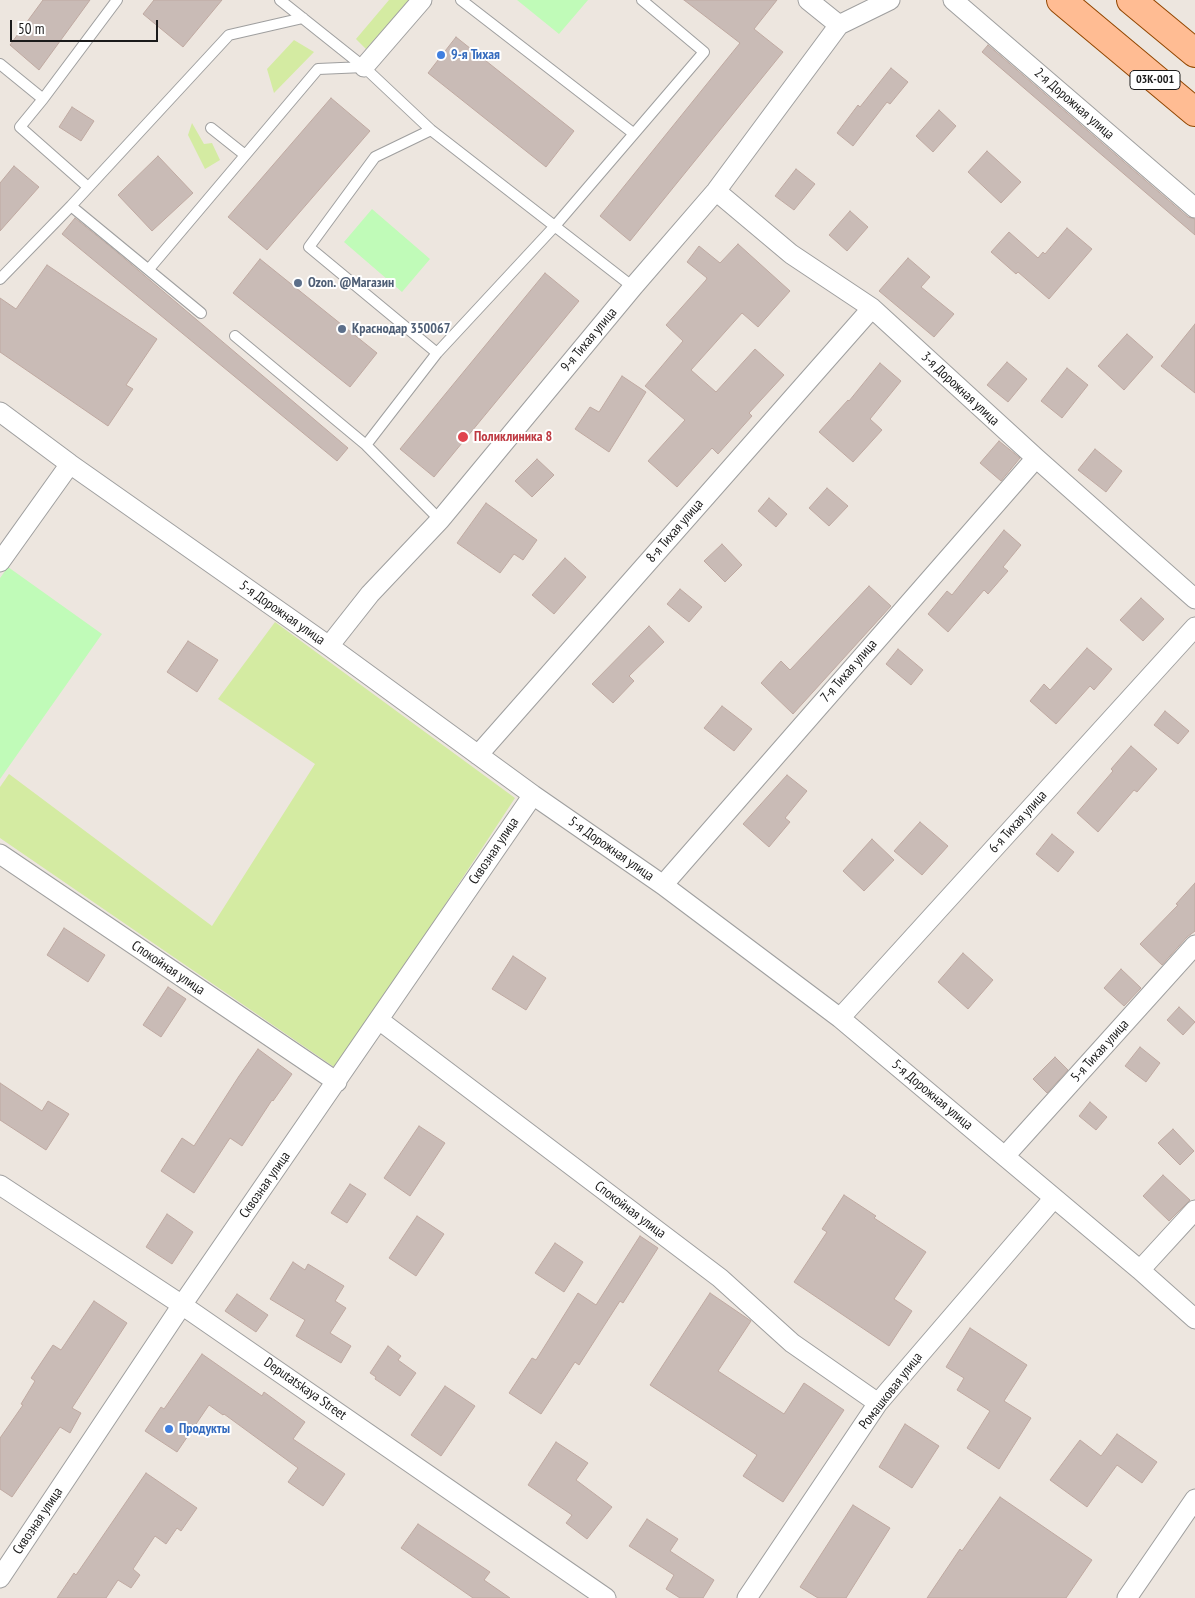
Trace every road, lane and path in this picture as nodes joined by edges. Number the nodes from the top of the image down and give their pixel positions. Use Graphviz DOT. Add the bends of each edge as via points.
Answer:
graph roads {
  1 [pos="117,0"];
  2 [pos="280,0"];
  3 [pos="422,0"];
  4 [pos="461,0"];
  5 [pos="642,0"];
  6 [pos="808,0"];
  7 [pos="890,0"];
  8 [pos="953,0"];
  9 [pos="1061,0"];
  10 [pos="1131,0"];
  11 [pos="303,18"];
  12 [pos="839,25"];
  13 [pos="1195,52"];
  14 [pos="0,64"];
  15 [pos="364,67"];
  16 [pos="43,99"];
  17 [pos="1195,112"];
  18 [pos="212,128"];
  19 [pos="431,130"];
  20 [pos="634,133"];
  21 [pos="245,155"];
  22 [pos="88,187"];
  23 [pos="716,191"];
  24 [pos="71,206"];
  25 [pos="1195,208"];
  26 [pos="554,227"];
  27 [pos="149,269"];
  28 [pos="0,279"];
  29 [pos="633,287"];
  30 [pos="872,308"];
  31 [pos="201,313"];
  32 [pos="235,336"];
  33 [pos="438,353"];
  34 [pos="0,412"];
  35 [pos="366,445"];
  36 [pos="1036,458"];
  37 [pos="70,464"];
  38 [pos="440,520"];
  39 [pos="0,562"];
  40 [pos="1195,599"];
  41 [pos="1195,627"];
  42 [pos="329,646"];
  43 [pos="478,755"];
  44 [pos="533,795"];
  45 [pos="0,854"];
  46 [pos="663,885"];
  47 [pos="1195,945"];
  48 [pos="840,1018"];
  49 [pos="379,1020"];
  50 [pos="337,1082"];
  51 [pos="1005,1156"];
  52 [pos="0,1185"];
  53 [pos="1054,1198"];
  54 [pos="1195,1210"];
  55 [pos="1140,1270"];
  56 [pos="182,1305"];
  57 [pos="1195,1319"];
  58 [pos="878,1403"];
  59 [pos="1195,1499"];
  60 [pos="0,1578"];
  61 [pos="606,1598"];
  62 [pos="747,1598"];
  63 [pos="1127,1598"];
  1 -- 16 [label="lane"];
  2 -- 11 [label="lane"];
  3 -- 15 [label="street"];
  4 -- 20 [label="lane"];
  5 -- 20 [label="lane" via="704,52"];
  6 -- 12 [label="street"];
  7 -- 12 [label="street"];
  8 -- 25 [label="street, 2-я Дорожная улица"];
  9 -- 17 [label="main road, 03К-001"];
  10 -- 13 [label="main road"];
  11 -- 15 [label="lane"];
  11 -- 22 [label="lane" via="229,34"];
  12 -- 23 [label="street, 9-я Тихая улица"];
  14 -- 16 [label="lane"];
  15 -- 19 [label="lane"];
  15 -- 21 [label="lane" via="318,69"];
  16 -- 22 [label="lane" via="20,127"];
  18 -- 21 [label="lane"];
  19 -- 26 [label="lane"];
  19 -- 33 [label="lane" via="375,156 309,246"];
  20 -- 26 [label="lane"];
  21 -- 27 [label="lane"];
  22 -- 24 [label="lane"];
  23 -- 29 [label="street, 9-я Тихая улица"];
  23 -- 30 [label="street, 3-я Дорожная улица" via="791,254"];
  24 -- 27 [label="lane"];
  24 -- 28 [label="lane"];
  26 -- 29 [label="lane"];
  26 -- 33 [label="lane"];
  27 -- 31 [label="lane"];
  29 -- 38 [label="street, 9-я Тихая улица"];
  30 -- 36 [label="street, 3-я Дорожная улица"];
  30 -- 43 [label="street, 8-я Тихая улица"];
  32 -- 35 [label="lane"];
  33 -- 35 [label="lane"];
  34 -- 37 [label="street, 5-я Дорожная улица"];
  35 -- 38 [label="lane"];
  36 -- 40 [label="street, 3-я Дорожная улица"];
  36 -- 46 [label="street, 7-я Тихая улица"];
  37 -- 39 [label="street"];
  37 -- 42 [label="street, 5-я Дорожная улица"];
  38 -- 42 [label="street, 9-я Тихая улица" via="370,594"];
  41 -- 48 [label="street, 6-я Тихая улица"];
  42 -- 43 [label="street, 5-я Дорожная улица"];
  43 -- 44 [label="street, 5-я Дорожная улица"];
  44 -- 46 [label="street, 5-я Дорожная улица"];
  44 -- 49 [label="street, Сквозная улица"];
  45 -- 50 [label="street, Спокойная улица"];
  46 -- 48 [label="street, 5-я Дорожная улица"];
  47 -- 51 [label="street, 5-я Тихая улица"];
  48 -- 51 [label="street, 5-я Дорожная улица"];
  49 -- 50 [label="street, Сквозная улица"];
  49 -- 58 [label="street, Спокойная улица" via="720,1278 792,1343"];
  50 -- 56 [label="street, Сквозная улица"];
  51 -- 53 [label="street, 5-я Дорожная улица"];
  52 -- 56 [label="street, Deputatskaya Street"];
  53 -- 55 [label="street, 5-я Дорожная улица"];
  53 -- 58 [label="street, Ромашковая улица"];
  54 -- 55 [label="street"];
  55 -- 57 [label="street, 5-я Дорожная улица"];
  56 -- 60 [label="street, Сквозная улица"];
  56 -- 61 [label="street, Deputatskaya Street"];
  58 -- 62 [label="street, Ромашковая улица"];
  59 -- 63 [label="street"];
}
